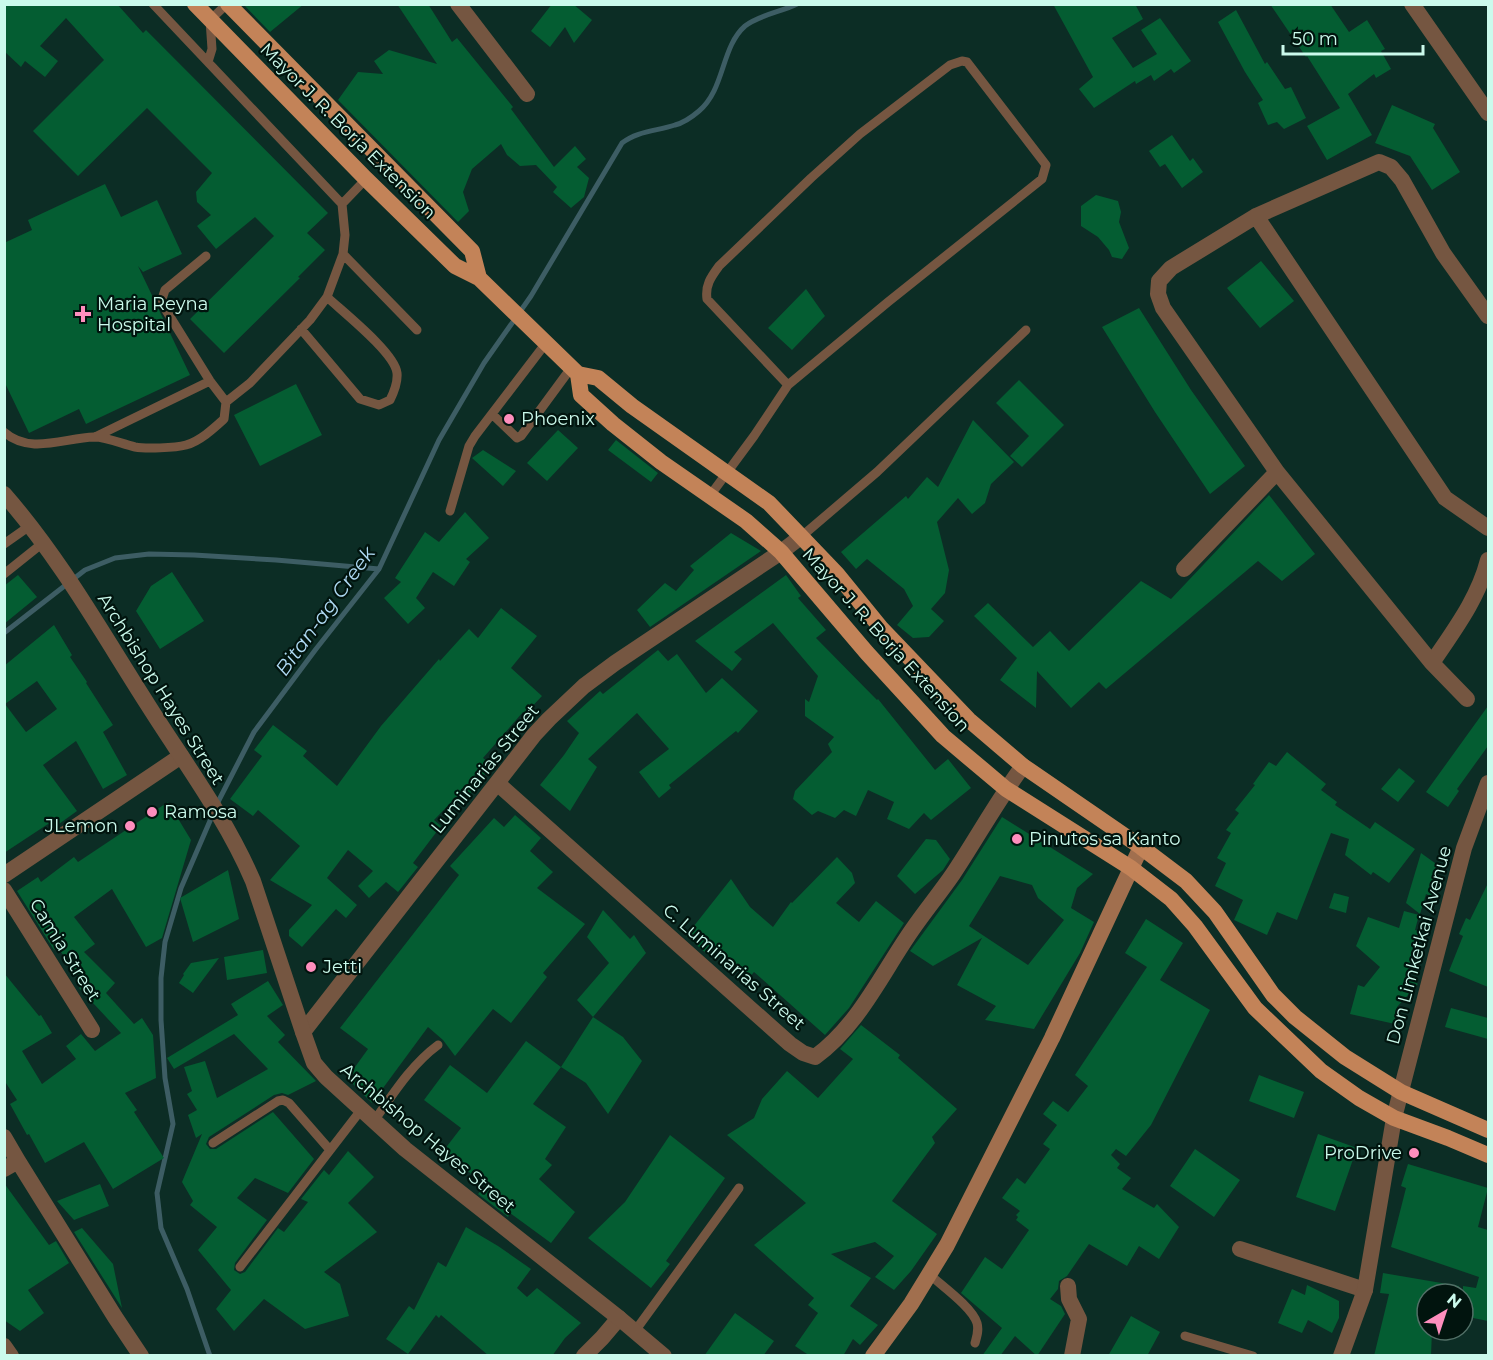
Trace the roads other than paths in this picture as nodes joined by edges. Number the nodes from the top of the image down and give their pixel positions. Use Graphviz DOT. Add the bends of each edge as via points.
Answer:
graph roads {
  1 [pos="153,4"];
  2 [pos="195,4"];
  3 [pos="227,4"];
  4 [pos="458,4"];
  5 [pos="1412,4"];
  6 [pos="210,20"];
  7 [pos="207,62"];
  8 [pos="527,94"];
  9 [pos="1488,113"];
  10 [pos="339,118"];
  11 [pos="322,134"];
  12 [pos="366,179"];
  13 [pos="342,204"];
  14 [pos="1256,216"];
  15 [pos="343,254"];
  16 [pos="206,256"];
  17 [pos="479,278"];
  18 [pos="327,297"];
  19 [pos="1488,316"];
  20 [pos="301,329"];
  21 [pos="417,330"];
  22 [pos="1026,330"];
  23 [pos="540,337"];
  24 [pos="574,371"];
  25 [pos="210,381"];
  26 [pos="788,385"];
  27 [pos="226,402"];
  28 [pos="492,414"];
  29 [pos="4,432"];
  30 [pos="95,437"];
  31 [pos="727,472"];
  32 [pos="1277,472"];
  33 [pos="4,494"];
  34 [pos="709,497"];
  35 [pos="450,511"];
  36 [pos="31,525"];
  37 [pos="1488,528"];
  38 [pos="802,536"];
  39 [pos="44,542"];
  40 [pos="4,544"];
  41 [pos="781,552"];
  42 [pos="1488,560"];
  43 [pos="1184,569"];
  44 [pos="4,574"];
  45 [pos="1432,663"];
  46 [pos="1467,699"];
  47 [pos="181,756"];
  48 [pos="1023,766"];
  49 [pos="496,783"];
  50 [pos="1488,783"];
  51 [pos="1006,789"];
  52 [pos="1142,847"];
  53 [pos="1131,868"];
  54 [pos="4,875"];
  55 [pos="4,890"];
  56 [pos="92,1030"];
  57 [pos="303,1032"];
  58 [pos="438,1044"];
  59 [pos="1401,1092"];
  60 [pos="361,1110"];
  61 [pos="1394,1118"];
  62 [pos="374,1121"];
  63 [pos="1488,1130"];
  64 [pos="4,1137"];
  65 [pos="213,1143"];
  66 [pos="330,1150"];
  67 [pos="1488,1155"];
  68 [pos="11,1165"];
  69 [pos="739,1188"];
  70 [pos="1240,1249"];
  71 [pos="240,1267"];
  72 [pos="929,1274"];
  73 [pos="1068,1286"];
  74 [pos="1365,1290"];
  75 [pos="619,1318"];
  76 [pos="634,1331"];
  77 [pos="1185,1336"];
  78 [pos="975,1343"];
  79 [pos="4,1346"];
  80 [pos="11,1356"];
  81 [pos="141,1356"];
  82 [pos="584,1356"];
  83 [pos="664,1356"];
  84 [pos="873,1356"];
  85 [pos="1071,1356"];
  86 [pos="1253,1356"];
  87 [pos="1341,1356"];
  1 -- 7 [label="lane"];
  2 -- 6 [label="main road, Mayor J. R. Borja Extension"];
  3 -- 6 [label="lane"];
  3 -- 10 [label="main road, Mayor J. R. Borja Extension"];
  4 -- 8 [label="street"];
  5 -- 9 [label="street"];
  6 -- 7 [label="lane" via="212,49"];
  6 -- 11 [label="main road, Mayor J. R. Borja Extension"];
  7 -- 13 [label="lane"];
  10 -- 11 [label="main road"];
  10 -- 17 [label="main road, Mayor J. R. Borja Extension" via="472,251"];
  11 -- 12 [label="main road, Mayor J. R. Borja Extension"];
  12 -- 13 [label="lane"];
  12 -- 17 [label="main road, Mayor J. R. Borja Extension" via="455,266"];
  13 -- 15 [label="lane"];
  14 -- 19 [label="street" via="1379,162 1391,167 1443,253"];
  14 -- 32 [label="street" via="1171,268 1159,281 1158,294 1163,308"];
  14 -- 37 [label="street" via="1445,498"];
  15 -- 18 [label="lane"];
  15 -- 21 [label="lane"];
  16 -- 25 [label="lane" via="165,290 162,298"];
  17 -- 23 [label="main road, Mayor J. R. Borja Extension"];
  18 -- 20 [label="lane"];
  18 -- 20 [label="lane" via="387,353 397,372 390,400 379,405 360,399"];
  20 -- 27 [label="lane" via="250,383"];
  22 -- 38 [label="lane" via="877,472"];
  23 -- 24 [label="main road, Mayor J. R. Borja Extension"];
  23 -- 28 [label="lane"];
  24 -- 28 [label="lane" via="517,438"];
  24 -- 31 [label="main road, Mayor J. R. Borja Extension" via="598,378"];
  24 -- 34 [label="main road, Mayor J. R. Borja Extension" via="581,395"];
  25 -- 27 [label="lane"];
  25 -- 30 [label="lane"];
  26 -- 26 [label="lane" via="1042,178 1046,165 967,62 950,65 860,134 711,277 707,299"];
  26 -- 31 [label="lane"];
  27 -- 30 [label="lane" via="224,419 198,440 185,445 137,448"];
  28 -- 35 [label="lane" via="469,446"];
  29 -- 30 [label="lane" via="12,439 36,444"];
  31 -- 34 [label="lane"];
  31 -- 38 [label="main road, Mayor J. R. Borja Extension" via="769,503"];
  32 -- 43 [label="street"];
  32 -- 45 [label="street"];
  33 -- 36 [label="street, Archbishop Hayes Street"];
  34 -- 41 [label="main road, Mayor J. R. Borja Extension" via="746,521"];
  36 -- 39 [label="street, Archbishop Hayes Street"];
  36 -- 40 [label="lane"];
  38 -- 41 [label="street, Luminarias Street"];
  38 -- 48 [label="main road, Mayor J. R. Borja Extension" via="881,628 969,720"];
  39 -- 44 [label="lane"];
  39 -- 47 [label="street, Archbishop Hayes Street"];
  41 -- 49 [label="street, Luminarias Street" via="584,686 534,735"];
  41 -- 51 [label="main road, Mayor J. R. Borja Extension" via="943,736"];
  42 -- 45 [label="street" via="1472,603"];
  45 -- 46 [label="street"];
  47 -- 54 [label="street"];
  47 -- 57 [label="street, Archbishop Hayes Street" via="243,858"];
  48 -- 51 [label="street, C. Luminarias Street"];
  48 -- 52 [label="main road, Mayor J. R. Borja Extension"];
  49 -- 51 [label="street, C. Luminarias Street" via="790,1044 815,1057 829,1047 860,1010"];
  49 -- 57 [label="street, Luminarias Street"];
  50 -- 59 [label="street, Don Limketkai Avenue" via="1464,848"];
  51 -- 53 [label="main road, Mayor J. R. Borja Extension"];
  52 -- 53 [label="main road"];
  52 -- 59 [label="main road, Mayor J. R. Borja Extension" via="1186,881 1215,912 1273,995 1296,1017 1345,1057"];
  53 -- 61 [label="main road, Mayor J. R. Borja Extension" via="1171,899 1279,1032 1321,1071"];
  53 -- 72 [label="main road" via="1024,1094"];
  55 -- 56 [label="street, Camia Street"];
  57 -- 60 [label="street, Archbishop Hayes Street" via="314,1063"];
  58 -- 62 [label="lane" via="412,1069"];
  59 -- 61 [label="street, Don Limketkai Avenue"];
  59 -- 63 [label="main road, Mayor J. R. Borja Extension"];
  60 -- 62 [label="street, Archbishop Hayes Street"];
  60 -- 66 [label="lane"];
  61 -- 67 [label="main road, Mayor J. R. Borja Extension"];
  61 -- 74 [label="street, Don Limketkai Avenue"];
  62 -- 75 [label="street, Archbishop Hayes Street"];
  64 -- 68 [label="street"];
  65 -- 66 [label="lane" via="283,1100"];
  66 -- 71 [label="lane"];
  68 -- 81 [label="street"];
  69 -- 76 [label="lane"];
  70 -- 74 [label="street"];
  72 -- 78 [label="lane" via="969,1310 977,1322"];
  72 -- 84 [label="main road"];
  73 -- 85 [label="street" via="1069,1299 1079,1319"];
  74 -- 87 [label="street, Don Limketkai Avenue"];
  75 -- 76 [label="street, Archbishop Hayes Street"];
  75 -- 82 [label="street"];
  76 -- 83 [label="street, Archbishop Hayes Street"];
  77 -- 86 [label="lane"];
  79 -- 80 [label="street"];
}
